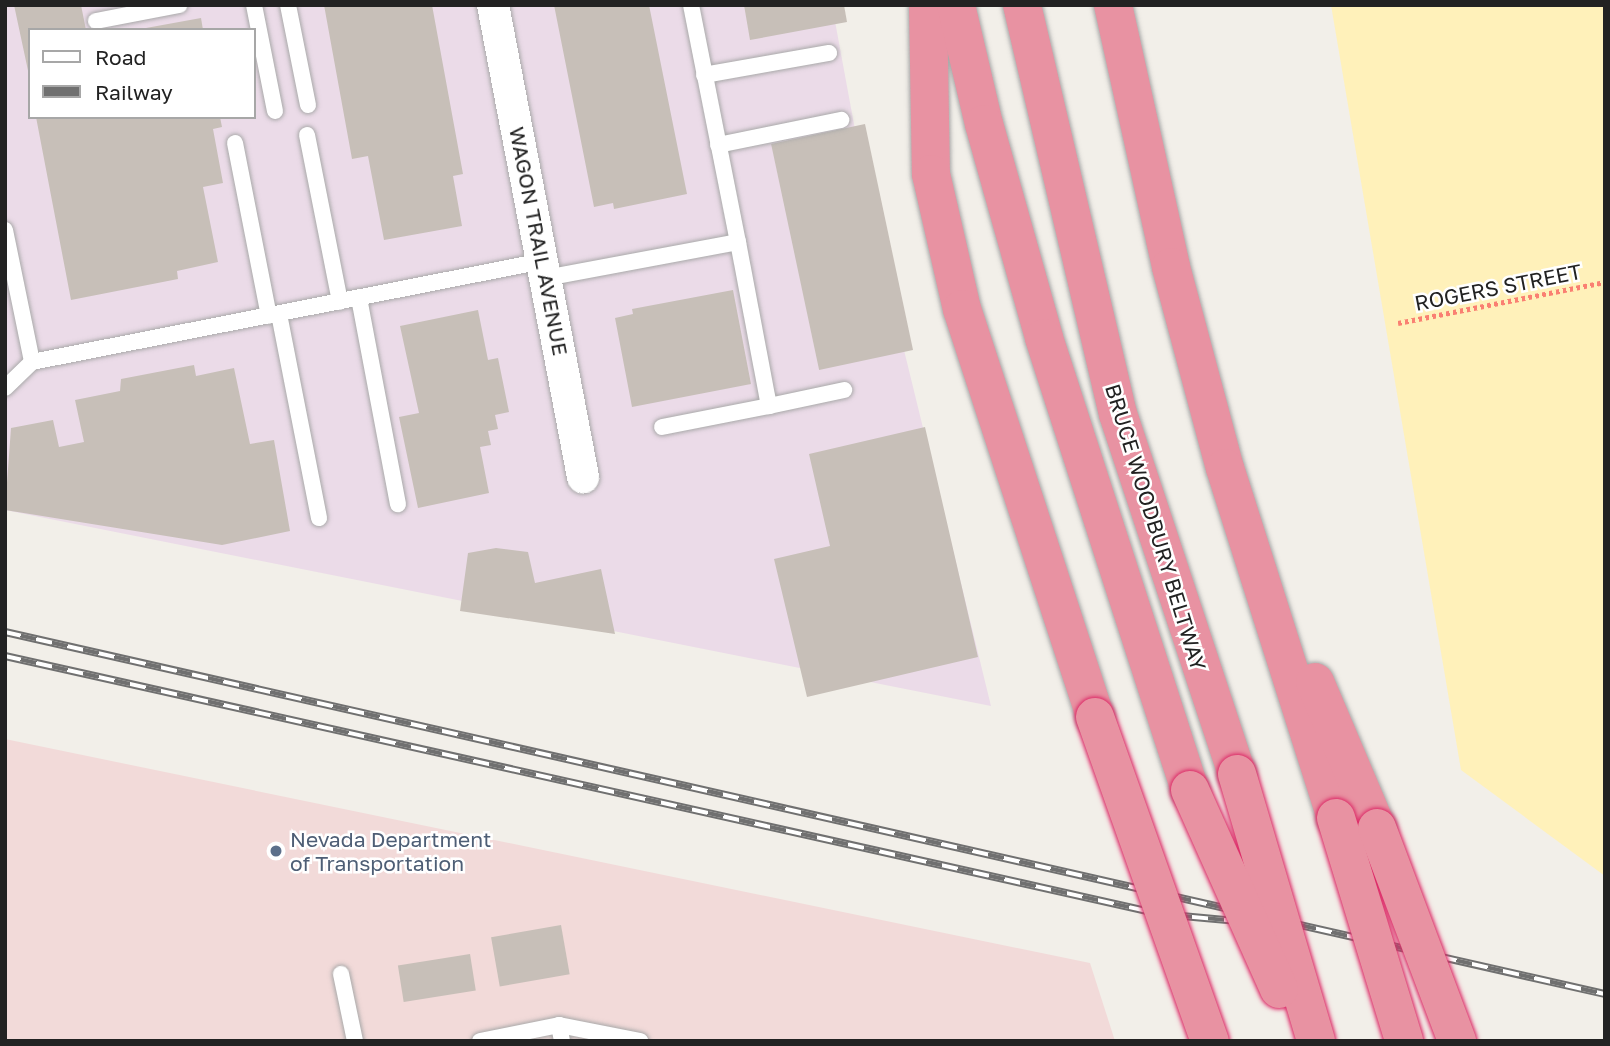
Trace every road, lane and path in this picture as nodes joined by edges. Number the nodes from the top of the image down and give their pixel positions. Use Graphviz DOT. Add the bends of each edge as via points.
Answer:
graph roads {
  1 [pos="179,5"];
  2 [pos="254,5"];
  3 [pos="288,5"];
  4 [pos="493,5"];
  5 [pos="691,5"];
  6 [pos="928,5"];
  7 [pos="956,5"];
  8 [pos="1022,5"];
  9 [pos="1113,5"];
  10 [pos="96,21"];
  11 [pos="829,53"];
  12 [pos="704,75"];
  13 [pos="308,105"];
  14 [pos="275,111"];
  15 [pos="841,120"];
  16 [pos="307,135"];
  17 [pos="235,143"];
  18 [pos="718,145"];
  19 [pos="5,230"];
  20 [pos="738,242"];
  21 [pos="545,270"];
  22 [pos="1605,282"];
  23 [pos="359,298"];
  24 [pos="340,302"];
  25 [pos="274,315"];
  26 [pos="1398,323"];
  27 [pos="32,362"];
  28 [pos="5,388"];
  29 [pos="844,390"];
  30 [pos="769,406"];
  31 [pos="663,427"];
  32 [pos="583,477"];
  33 [pos="398,504"];
  34 [pos="319,518"];
  35 [pos="1246,535"];
  36 [pos="341,974"];
  37 [pos="561,1033"];
  38 [pos="355,1041"];
  39 [pos="480,1041"];
  40 [pos="640,1041"];
  41 [pos="1210,1041"];
  42 [pos="1303,1041"];
  43 [pos="1316,1041"];
  44 [pos="1404,1041"];
  45 [pos="1457,1041"];
  1 -- 10 [label="lane"];
  2 -- 14 [label="lane"];
  3 -- 13 [label="lane"];
  4 -- 21 [label="street, WAGON TRAIL AVENUE"];
  5 -- 12 [label="lane"];
  6 -- 41 [label="highway, bridge" via="931,174 962,309 1095,717"];
  7 -- 42 [label="highway, bridge" via="1044,338 1190,790"];
  8 -- 43 [label="highway, BRUCE WOODBURY BELTWAY, bridge" via="1118,414 1237,774"];
  9 -- 35 [label="highway" via="1171,267"];
  11 -- 12 [label="lane"];
  12 -- 18 [label="lane"];
  15 -- 18 [label="lane"];
  16 -- 24 [label="lane"];
  17 -- 25 [label="lane"];
  18 -- 20 [label="lane"];
  19 -- 27 [label="lane"];
  20 -- 21 [label="lane"];
  20 -- 30 [label="lane"];
  21 -- 23 [label="lane"];
  21 -- 32 [label="street, WAGON TRAIL AVENUE"];
  22 -- 26 [label="path, ROGERS STREET"];
  23 -- 24 [label="lane"];
  23 -- 33 [label="lane"];
  24 -- 25 [label="lane"];
  25 -- 27 [label="lane"];
  25 -- 34 [label="lane"];
  27 -- 28 [label="lane"];
  29 -- 30 [label="lane"];
  30 -- 31 [label="lane"];
  35 -- 44 [label="highway, bridge"];
  35 -- 45 [label="highway, bridge" via="1377,828"];
  36 -- 38 [label="lane"];
  37 -- 39 [label="lane"];
  37 -- 40 [label="lane"];
}
